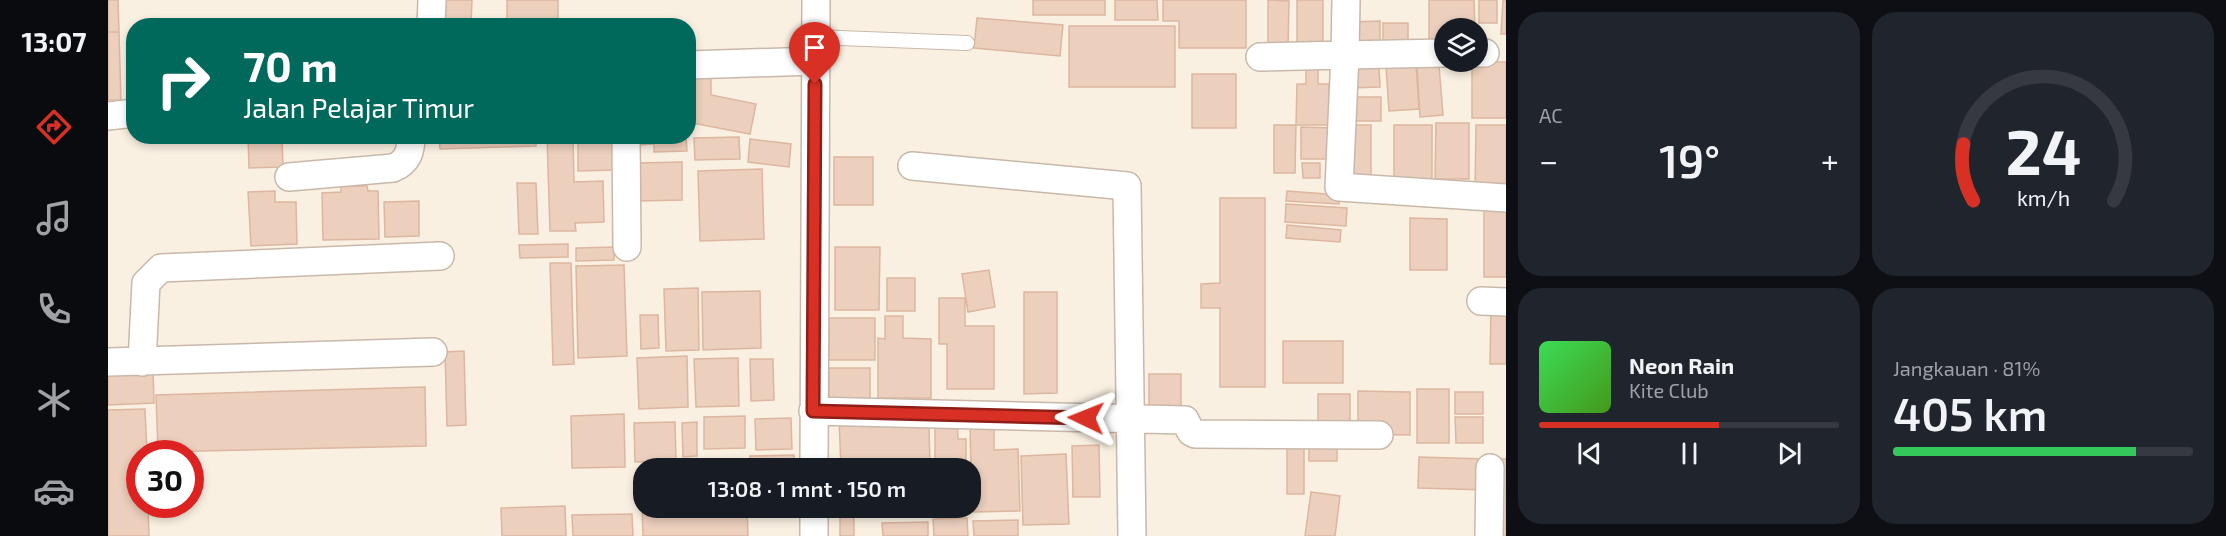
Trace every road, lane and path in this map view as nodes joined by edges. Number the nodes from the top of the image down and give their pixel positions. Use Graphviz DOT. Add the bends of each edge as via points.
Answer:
graph roads {
  1 [pos="432,0"];
  2 [pos="816,0"];
  3 [pos="1346,0"];
  4 [pos="431,18"];
  5 [pos="967,43"];
  6 [pos="815,49"];
  7 [pos="1434,53"];
  8 [pos="1346,55"];
  9 [pos="1260,57"];
  10 [pos="696,64"];
  11 [pos="126,114"];
  12 [pos="108,116"];
  13 [pos="410,144"];
  14 [pos="626,144"];
  15 [pos="912,166"];
  16 [pos="290,177"];
  17 [pos="1506,198"];
  18 [pos="627,247"];
  19 [pos="440,256"];
  20 [pos="433,352"];
  21 [pos="108,362"];
  22 [pos="142,362"];
  23 [pos="813,411"];
  24 [pos="1132,420"];
  25 [pos="1379,435"];
  26 [pos="813,458"];
  27 [pos="1490,468"];
  28 [pos="813,518"];
  29 [pos="813,536"];
  30 [pos="1132,536"];
  31 [pos="1489,536"];
  1 -- 4 [label="street"];
  2 -- 6 [label="street"];
  3 -- 8 [label="street"];
  5 -- 6 [label="lane"];
  6 -- 10 [label="street"];
  6 -- 23 [label="street"];
  7 -- 8 [label="street"];
  8 -- 9 [label="street"];
  8 -- 17 [label="street" via="1339,187"];
  11 -- 12 [label="street"];
  13 -- 16 [label="street" via="409,154 393,168"];
  14 -- 18 [label="street"];
  15 -- 24 [label="street" via="1127,186"];
  19 -- 22 [label="street" via="161,268 146,283"];
  20 -- 22 [label="street"];
  21 -- 22 [label="street"];
  23 -- 24 [label="street"];
  23 -- 26 [label="street"];
  24 -- 25 [label="street" via="1185,420 1195,434"];
  24 -- 30 [label="street"];
  27 -- 31 [label="street"];
  28 -- 29 [label="street"];
}
